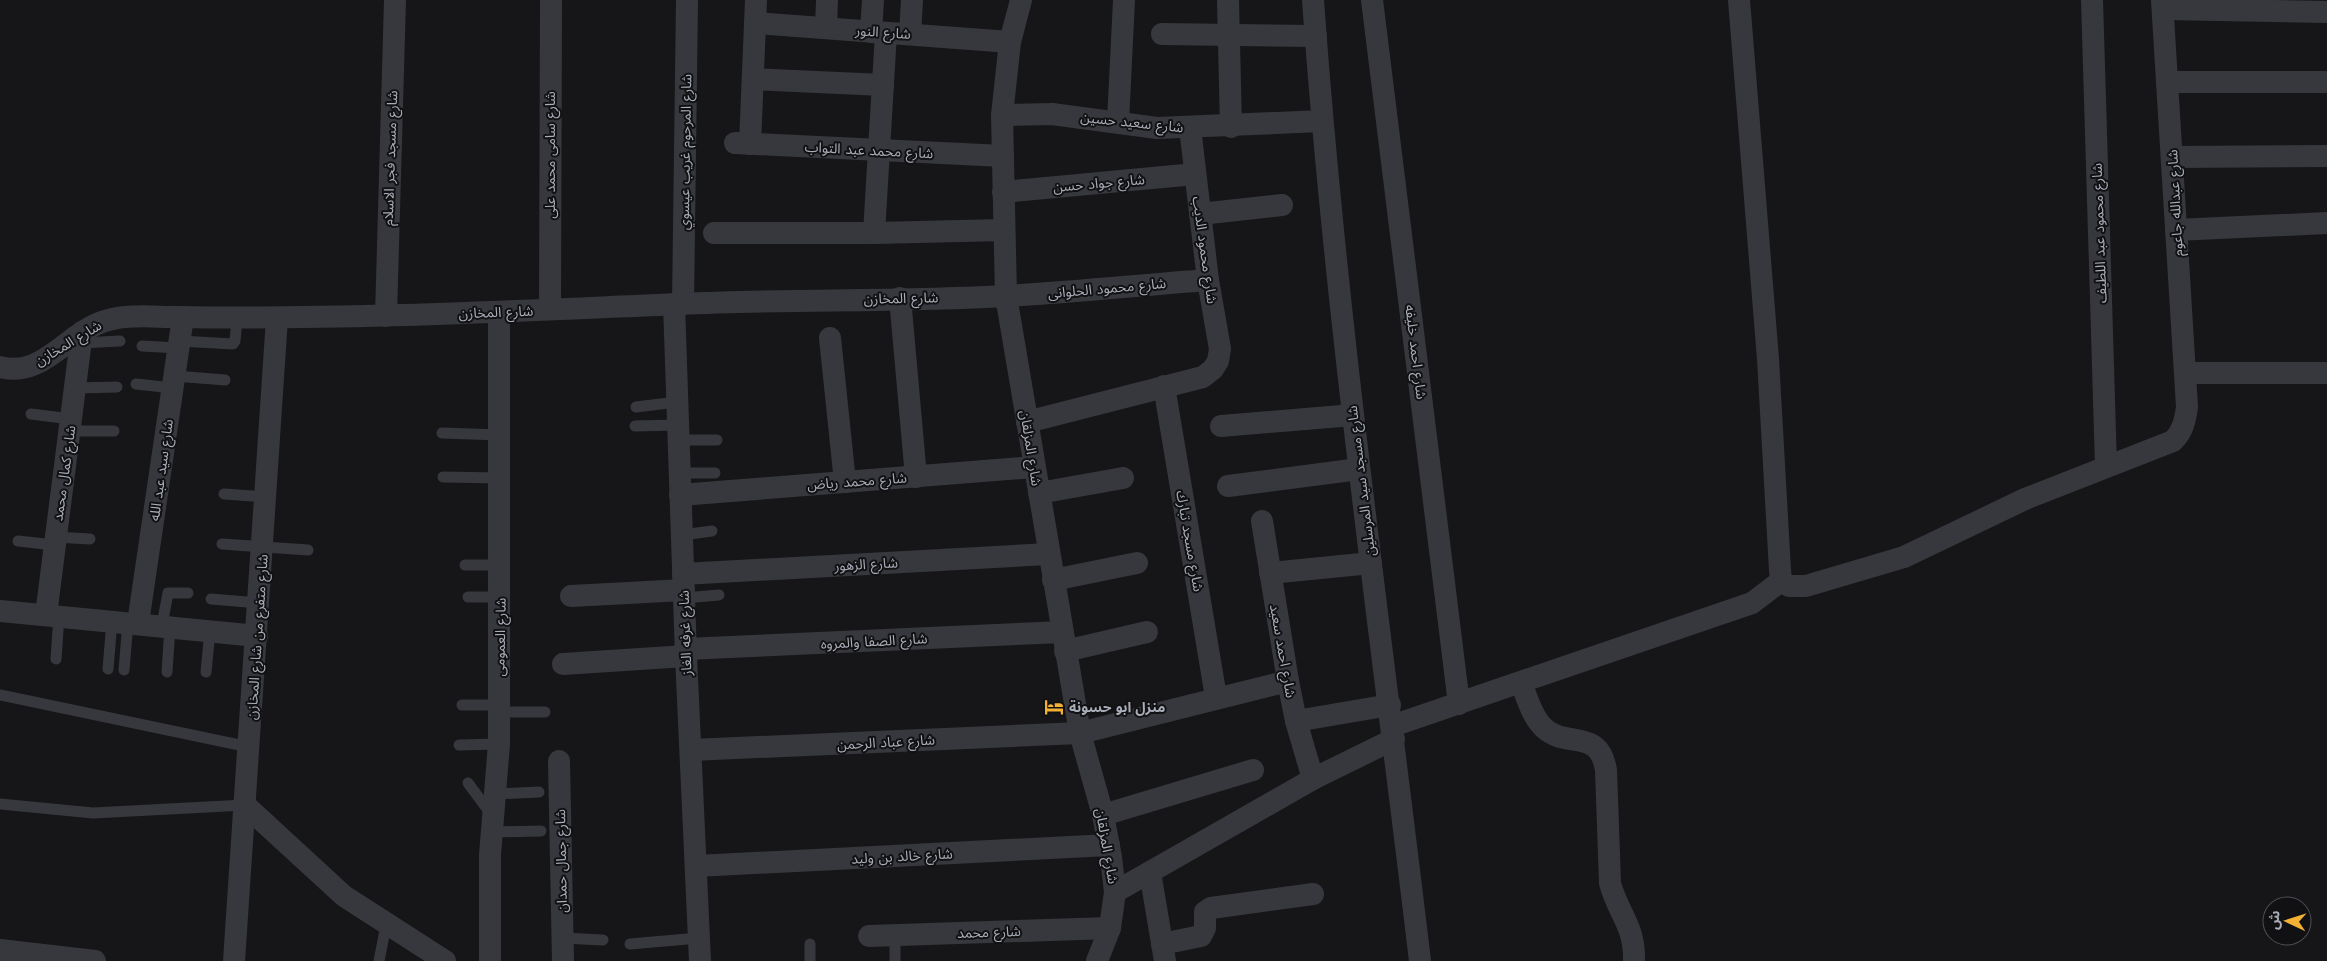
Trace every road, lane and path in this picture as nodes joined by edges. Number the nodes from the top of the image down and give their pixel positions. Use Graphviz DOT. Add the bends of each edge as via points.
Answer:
graph roads {
  1 [pos="395,0"];
  2 [pos="550,0"];
  3 [pos="688,0"];
  4 [pos="756,0"];
  5 [pos="827,0"];
  6 [pos="873,0"];
  7 [pos="912,0"];
  8 [pos="1021,0"];
  9 [pos="1124,0"];
  10 [pos="1228,0"];
  11 [pos="1313,0"];
  12 [pos="1372,0"];
  13 [pos="1739,0"];
  14 [pos="2092,0"];
  15 [pos="2162,5"];
  16 [pos="2327,12"];
  17 [pos="755,23"];
  18 [pos="826,28"];
  19 [pos="878,32"];
  20 [pos="910,34"];
  21 [pos="1162,34"];
  22 [pos="1228,36"];
  23 [pos="1316,36"];
  24 [pos="1010,42"];
  25 [pos="753,79"];
  26 [pos="2167,82"];
  27 [pos="2327,82"];
  28 [pos="882,85"];
  29 [pos="1002,115"];
  30 [pos="1118,122"];
  31 [pos="1322,122"];
  32 [pos="1231,127"];
  33 [pos="1190,128"];
  34 [pos="879,150"];
  35 [pos="1002,156"];
  36 [pos="2327,156"];
  37 [pos="2172,157"];
  38 [pos="1195,174"];
  39 [pos="1003,192"];
  40 [pos="1282,205"];
  41 [pos="1200,214"];
  42 [pos="2327,223"];
  43 [pos="1004,230"];
  44 [pos="2176,230"];
  45 [pos="714,233"];
  46 [pos="874,233"];
  47 [pos="1208,280"];
  48 [pos="1006,296"];
  49 [pos="900,298"];
  50 [pos="678,304"];
  51 [pos="550,309"];
  52 [pos="499,312"];
  53 [pos="386,316"];
  54 [pos="183,317"];
  55 [pos="277,318"];
  56 [pos="238,319"];
  57 [pos="81,337"];
  58 [pos="830,338"];
  59 [pos="120,341"];
  60 [pos="180,344"];
  61 [pos="142,346"];
  62 [pos="0,367"];
  63 [pos="2185,372"];
  64 [pos="2327,373"];
  65 [pos="225,380"];
  66 [pos="174,382"];
  67 [pos="136,384"];
  68 [pos="1164,386"];
  69 [pos="117,387"];
  70 [pos="75,388"];
  71 [pos="677,402"];
  72 [pos="636,408"];
  73 [pos="31,414"];
  74 [pos="1353,415"];
  75 [pos="1027,422"];
  76 [pos="70,425"];
  77 [pos="635,426"];
  78 [pos="1220,426"];
  79 [pos="114,431"];
  80 [pos="442,433"];
  81 [pos="678,433"];
  82 [pos="500,435"];
  83 [pos="717,440"];
  84 [pos="2106,466"];
  85 [pos="1034,468"];
  86 [pos="1360,469"];
  87 [pos="679,473"];
  88 [pos="715,474"];
  89 [pos="443,477"];
  90 [pos="916,477"];
  91 [pos="500,478"];
  92 [pos="1123,478"];
  93 [pos="845,482"];
  94 [pos="1228,486"];
  95 [pos="1039,493"];
  96 [pos="224,494"];
  97 [pos="680,495"];
  98 [pos="266,497"];
  99 [pos="1262,521"];
  100 [pos="712,531"];
  101 [pos="682,534"];
  102 [pos="90,539"];
  103 [pos="18,541"];
  104 [pos="54,541"];
  105 [pos="222,544"];
  106 [pos="263,546"];
  107 [pos="308,550"];
  108 [pos="1048,554"];
  109 [pos="1138,563"];
  110 [pos="1371,564"];
  111 [pos="465,565"];
  112 [pos="501,565"];
  113 [pos="1270,573"];
  114 [pos="1053,580"];
  115 [pos="1781,582"];
  116 [pos="684,587"];
  117 [pos="188,593"];
  118 [pos="719,595"];
  119 [pos="571,596"];
  120 [pos="468,597"];
  121 [pos="500,597"];
  122 [pos="211,599"];
  123 [pos="258,603"];
  124 [pos="0,611"];
  125 [pos="52,616"];
  126 [pos="126,622"];
  127 [pos="166,626"];
  128 [pos="210,631"];
  129 [pos="1147,632"];
  130 [pos="256,636"];
  131 [pos="1063,642"];
  132 [pos="686,653"];
  133 [pos="56,659"];
  134 [pos="563,664"];
  135 [pos="108,668"];
  136 [pos="124,670"];
  137 [pos="167,672"];
  138 [pos="206,672"];
  139 [pos="1288,681"];
  140 [pos="1521,683"];
  141 [pos="0,694"];
  142 [pos="1216,697"];
  143 [pos="1459,704"];
  144 [pos="462,705"];
  145 [pos="499,709"];
  146 [pos="545,712"];
  147 [pos="1296,720"];
  148 [pos="1392,723"];
  149 [pos="1080,733"];
  150 [pos="499,744"];
  151 [pos="459,745"];
  152 [pos="249,746"];
  153 [pos="691,750"];
  154 [pos="559,761"];
  155 [pos="1254,770"];
  156 [pos="1314,779"];
  157 [pos="468,783"];
  158 [pos="540,792"];
  159 [pos="0,804"];
  160 [pos="245,805"];
  161 [pos="493,814"];
  162 [pos="1103,815"];
  163 [pos="541,831"];
  164 [pos="1109,846"];
  165 [pos="696,866"];
  166 [pos="1150,872"];
  167 [pos="1115,892"];
  168 [pos="1313,894"];
  169 [pos="386,925"];
  170 [pos="1110,928"];
  171 [pos="868,936"];
  172 [pos="895,936"];
  173 [pos="563,938"];
  174 [pos="699,938"];
  175 [pos="603,940"];
  176 [pos="630,944"];
  177 [pos="810,944"];
  178 [pos="0,950"];
  179 [pos="1163,952"];
  180 [pos="235,959"];
  181 [pos="95,961"];
  182 [pos="379,961"];
  183 [pos="445,961"];
  184 [pos="490,961"];
  185 [pos="563,961"];
  186 [pos="700,961"];
  187 [pos="810,961"];
  188 [pos="895,961"];
  189 [pos="1097,961"];
  190 [pos="1420,961"];
  191 [pos="1634,961"];
  1 -- 53 [label="street, شارع مسجد فجر الاسلام"];
  2 -- 51 [label="street, شارع سامى محمد على"];
  3 -- 50 [label="street, شارع المرحوم غريب عيسوي"];
  4 -- 17 [label="street"];
  5 -- 18 [label="street"];
  6 -- 19 [label="street"];
  7 -- 20 [label="street"];
  8 -- 24 [label="street, شارع المزلقان"];
  9 -- 30 [label="street"];
  10 -- 22 [label="street"];
  11 -- 23 [label="street, شارع مسجد سيد المرسلين"];
  12 -- 143 [label="street, شارع احمد خليفه"];
  13 -- 115 [label="street" via="1768,358"];
  14 -- 84 [label="street, شارع محمود عبد اللطيف"];
  15 -- 16 [label="street"];
  15 -- 26 [label="street, شارع عبدالله جاعوم"];
  17 -- 18 [label="street, شارع النور"];
  17 -- 25 [label="street"];
  18 -- 19 [label="street, شارع النور"];
  19 -- 20 [label="street, شارع النور"];
  19 -- 28 [label="street"];
  20 -- 24 [label="street, شارع النور"];
  21 -- 22 [label="street"];
  22 -- 23 [label="street"];
  22 -- 32 [label="street"];
  23 -- 31 [label="street, شارع مسجد سيد المرسلين"];
  24 -- 29 [label="street, شارع المزلقان"];
  25 -- 28 [label="street"];
  25 -- 34 [label="street, شارع محمد عبد التواب" via="743,144"];
  26 -- 27 [label="street"];
  26 -- 37 [label="street, شارع عبدالله جاعوم"];
  28 -- 34 [label="street"];
  29 -- 30 [label="street, شارع سعيد حسين" via="1052,114"];
  29 -- 35 [label="street, شارع المزلقان"];
  30 -- 33 [label="street, شارع سعيد حسين" via="1157,128"];
  31 -- 32 [label="street, شارع سعيد حسين"];
  31 -- 74 [label="street, شارع مسجد سيد المرسلين"];
  32 -- 33 [label="street, شارع سعيد حسين"];
  33 -- 38 [label="street, شارع محمود الديب"];
  34 -- 35 [label="street, شارع محمد عبد التواب"];
  34 -- 46 [label="street"];
  35 -- 39 [label="street, شارع المزلقان"];
  36 -- 37 [label="street"];
  37 -- 44 [label="street, شارع عبدالله جاعوم"];
  38 -- 39 [label="street, شارع جواد حسن"];
  38 -- 41 [label="street, شارع محمود الديب"];
  39 -- 43 [label="street, شارع المزلقان"];
  40 -- 41 [label="street"];
  41 -- 47 [label="street, شارع محمود الديب"];
  42 -- 44 [label="street"];
  43 -- 46 [label="street"];
  43 -- 48 [label="street, شارع المزلقان"];
  44 -- 63 [label="street, شارع عبدالله جاعوم"];
  45 -- 46 [label="street"];
  47 -- 48 [label="street, شارع محمود الحلوانى"];
  47 -- 68 [label="street, شارع محمود الديب" via="1220,349 1218,360 1213,370 1203,377"];
  48 -- 49 [label="street, شارع المخازن"];
  48 -- 75 [label="street, شارع المزلقان"];
  49 -- 50 [label="street, شارع المخازن"];
  49 -- 90 [label="street"];
  50 -- 51 [label="street, شارع المخازن"];
  50 -- 71 [label="street, شارع غرفه الغاز"];
  51 -- 52 [label="street, شارع المخازن"];
  52 -- 53 [label="street, شارع المخازن"];
  52 -- 82 [label="street, شارع العمومى"];
  53 -- 55 [label="street, شارع المخازن"];
  54 -- 56 [label="street, شارع المخازن"];
  54 -- 57 [label="street, شارع المخازن" via="116,318 98,323"];
  54 -- 60 [label="street, شارع سيد عبد الله"];
  55 -- 56 [label="street, شارع المخازن"];
  55 -- 98 [label="street, شارع متفرع من شارع المخازن"];
  56 -- 60 [label="lane" via="233,344"];
  57 -- 59 [label="lane"];
  57 -- 62 [label="street, شارع المخازن" via="43,361 26,367"];
  57 -- 70 [label="street, شارع كمال محمد"];
  58 -- 93 [label="street"];
  60 -- 61 [label="lane"];
  60 -- 66 [label="street, شارع سيد عبد الله"];
  63 -- 64 [label="street"];
  63 -- 84 [label="street, شارع عبدالله جاعوم" via="2187,407 2184,425 2173,441"];
  65 -- 66 [label="lane"];
  66 -- 67 [label="lane"];
  66 -- 126 [label="street, شارع سيد عبد الله"];
  68 -- 75 [label="street"];
  68 -- 142 [label="street, شارع مسجد تبارك"];
  69 -- 70 [label="lane"];
  70 -- 76 [label="street, شارع كمال محمد"];
  71 -- 72 [label="lane"];
  71 -- 81 [label="street, شارع غرفه الغاز"];
  73 -- 76 [label="lane"];
  74 -- 78 [label="street"];
  74 -- 86 [label="street, شارع مسجد سيد المرسلين"];
  75 -- 85 [label="street, شارع المزلقان"];
  76 -- 79 [label="lane"];
  76 -- 104 [label="street, شارع كمال محمد"];
  77 -- 81 [label="lane"];
  80 -- 82 [label="lane"];
  81 -- 83 [label="lane"];
  81 -- 87 [label="street, شارع غرفه الغاز"];
  82 -- 91 [label="street, شارع العمومى"];
  84 -- 115 [label="street, شارع عبدالله جاعوم" via="2025,498 1904,557 1806,586 1788,586"];
  85 -- 90 [label="street, شارع محمد رياض"];
  85 -- 95 [label="street, شارع المزلقان"];
  86 -- 94 [label="street"];
  86 -- 110 [label="street, شارع مسجد سيد المرسلين"];
  87 -- 88 [label="lane"];
  87 -- 97 [label="street, شارع غرفه الغاز"];
  89 -- 91 [label="lane"];
  90 -- 93 [label="street, شارع محمد رياض"];
  91 -- 112 [label="street, شارع العمومى"];
  92 -- 95 [label="street"];
  93 -- 97 [label="street, شارع محمد رياض"];
  95 -- 108 [label="street, شارع المزلقان"];
  96 -- 98 [label="lane"];
  97 -- 101 [label="street, شارع غرفه الغاز"];
  98 -- 106 [label="street, شارع متفرع من شارع المخازن"];
  99 -- 113 [label="street, شارع احمد سعيد"];
  100 -- 101 [label="lane"];
  101 -- 116 [label="street, شارع غرفه الغاز"];
  102 -- 104 [label="lane"];
  103 -- 104 [label="lane"];
  104 -- 125 [label="street, شارع كمال محمد"];
  105 -- 106 [label="lane"];
  106 -- 107 [label="lane"];
  106 -- 123 [label="street, شارع متفرع من شارع المخازن"];
  108 -- 114 [label="street, شارع المزلقان"];
  108 -- 116 [label="street, شارع الزهور"];
  109 -- 114 [label="street"];
  110 -- 113 [label="street"];
  110 -- 148 [label="street, شارع مسجد سيد المرسلين"];
  111 -- 112 [label="lane"];
  112 -- 121 [label="street, شارع العمومى"];
  113 -- 139 [label="street, شارع احمد سعيد"];
  114 -- 131 [label="street, شارع المزلقان"];
  115 -- 140 [label="street" via="1752,604"];
  116 -- 118 [label="lane"];
  116 -- 119 [label="street, شارع الزهور"];
  116 -- 132 [label="street, شارع غرفه الغاز"];
  117 -- 127 [label="lane" via="168,593"];
  120 -- 121 [label="lane"];
  121 -- 145 [label="street, شارع العمومى"];
  122 -- 123 [label="lane"];
  123 -- 130 [label="street, شارع متفرع من شارع المخازن"];
  124 -- 125 [label="street"];
  125 -- 126 [label="street"];
  125 -- 133 [label="lane"];
  126 -- 127 [label="street"];
  126 -- 135 [label="lane"];
  126 -- 136 [label="lane"];
  127 -- 128 [label="street"];
  127 -- 137 [label="lane"];
  128 -- 130 [label="street"];
  128 -- 138 [label="lane"];
  129 -- 131 [label="street, شارع الصفا والمروه"];
  130 -- 152 [label="street, شارع متفرع من شارع المخازن"];
  131 -- 132 [label="street, شارع الصفا والمروه"];
  131 -- 149 [label="street, شارع المزلقان"];
  132 -- 134 [label="street, شارع الصفا والمروه"];
  132 -- 153 [label="street, شارع غرفه الغاز"];
  139 -- 142 [label="street, شارع عباد الرحمن"];
  139 -- 147 [label="street, شارع احمد سعيد"];
  140 -- 143 [label="street"];
  140 -- 191 [label="street" via="1545,729 1586,742 1602,756 1606,770 1610,883 1630,927"];
  141 -- 152 [label="lane"];
  142 -- 149 [label="street, شارع عباد الرحمن"];
  143 -- 148 [label="street"];
  144 -- 145 [label="lane"];
  145 -- 146 [label="lane"];
  145 -- 150 [label="street, شارع العمومى"];
  147 -- 148 [label="street"];
  147 -- 156 [label="street, شارع احمد سعيد"];
  148 -- 156 [label="street"];
  148 -- 190 [label="street, شارع مسجد سيد المرسلين"];
  149 -- 153 [label="street, شارع عباد الرحمن"];
  149 -- 162 [label="street, شارع المزلقان"];
  150 -- 151 [label="lane"];
  150 -- 161 [label="street, شارع العمومى"];
  152 -- 160 [label="street, شارع متفرع من شارع المخازن"];
  153 -- 165 [label="street, شارع غرفه الغاز"];
  154 -- 173 [label="street, شارع جمال حمدان"];
  155 -- 162 [label="street"];
  156 -- 166 [label="street"];
  157 -- 161 [label="lane"];
  158 -- 161 [label="lane"];
  159 -- 160 [label="lane" via="93,813"];
  160 -- 169 [label="street" via="329,884"];
  160 -- 180 [label="street, شارع متفرع من شارع المخازن"];
  161 -- 163 [label="lane"];
  161 -- 184 [label="street, شارع العمومى"];
  162 -- 164 [label="street, شارع المزلقان"];
  164 -- 165 [label="street, شارع خالد بن وليد"];
  164 -- 167 [label="street, شارع المزلقان"];
  165 -- 174 [label="street, شارع غرفه الغاز"];
  166 -- 167 [label="street"];
  166 -- 179 [label="street"];
  167 -- 170 [label="street, شارع المزلقان"];
  168 -- 179 [label="street" via="1211,908 1205,912 1205,928 1201,936"];
  169 -- 182 [label="lane"];
  169 -- 183 [label="street"];
  170 -- 172 [label="street, شارع محمد"];
  170 -- 189 [label="street, شارع المزلقان"];
  171 -- 172 [label="street, شارع محمد"];
  172 -- 188 [label="lane"];
  173 -- 175 [label="lane"];
  173 -- 185 [label="street, شارع جمال حمدان"];
  174 -- 176 [label="lane"];
  174 -- 186 [label="street, شارع غرفه الغاز"];
  177 -- 187 [label="lane"];
  178 -- 181 [label="street"];
}
